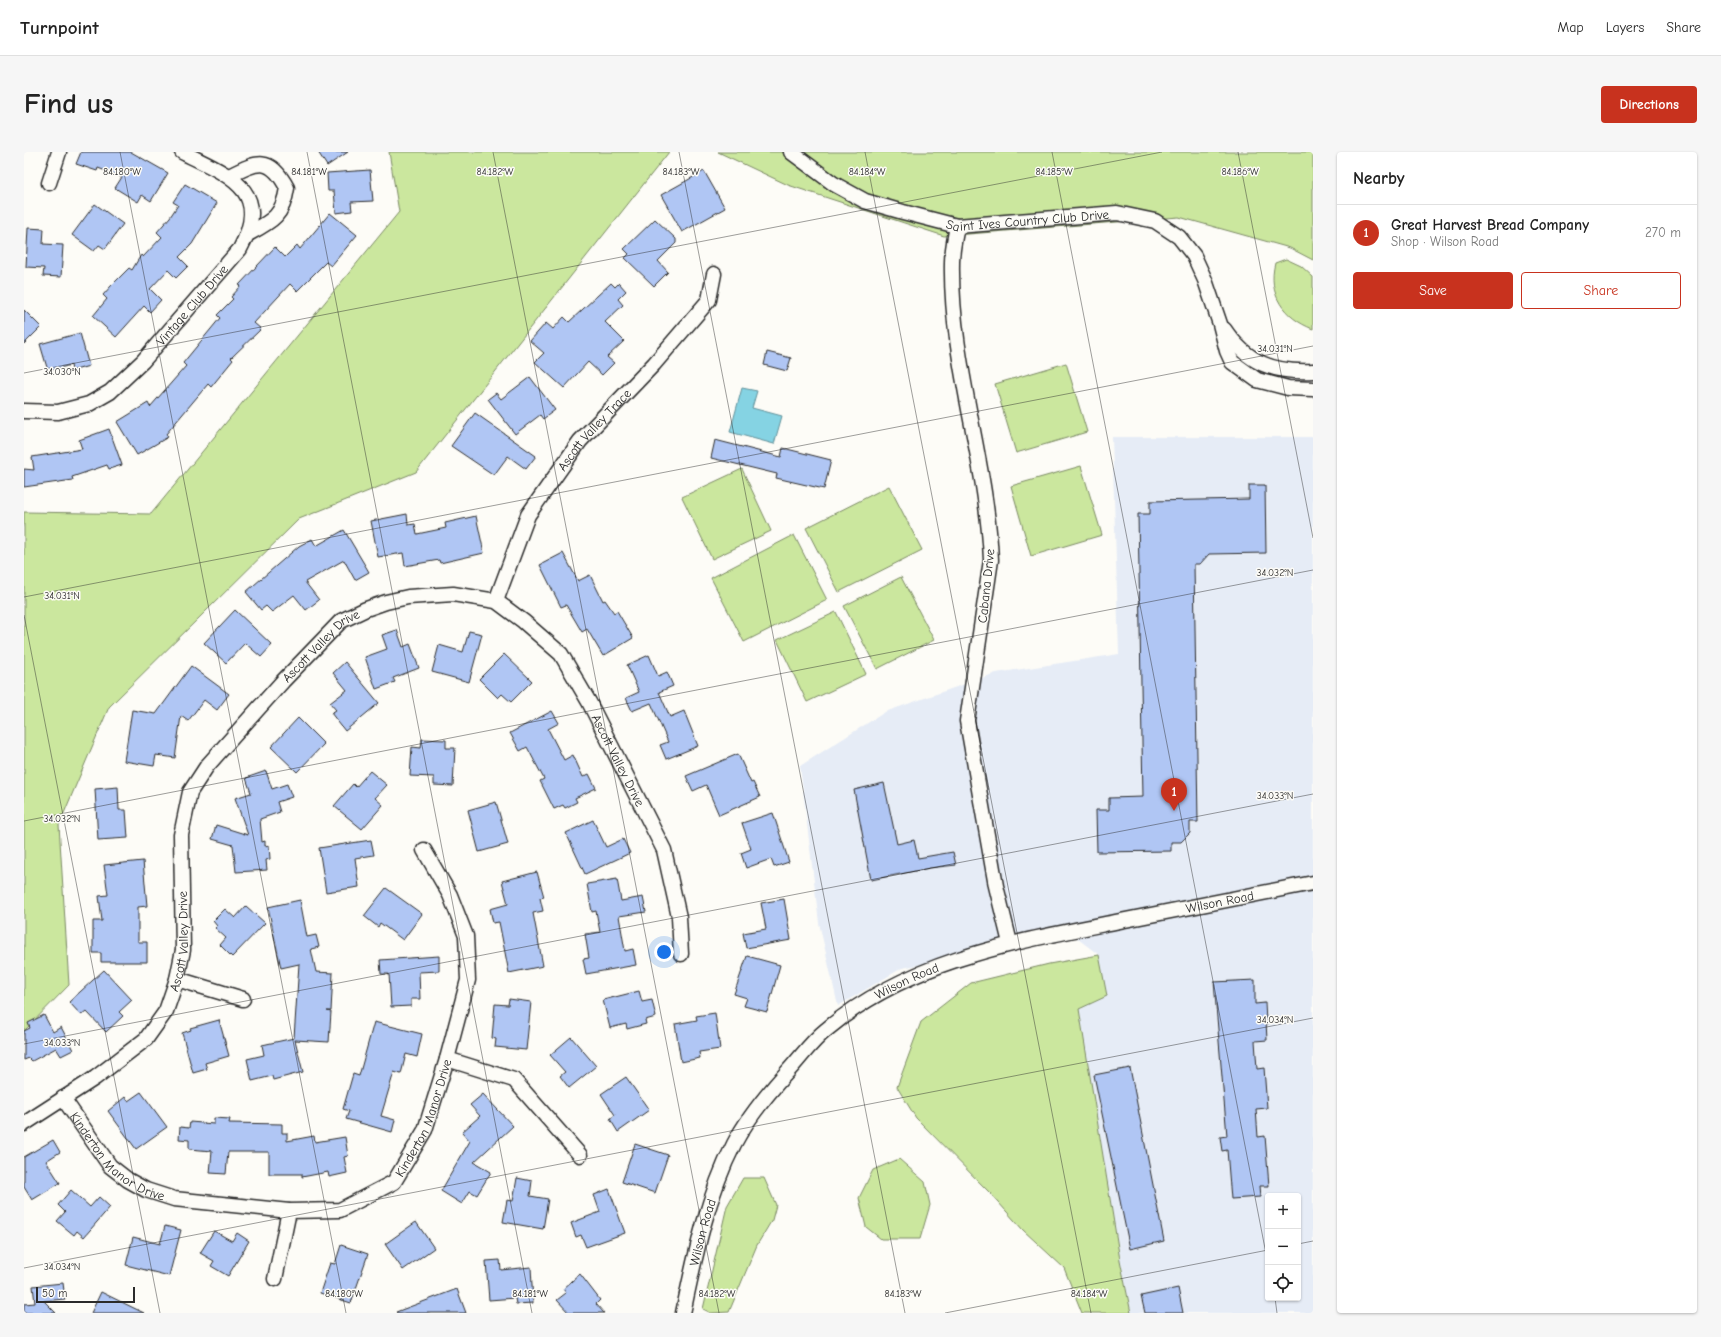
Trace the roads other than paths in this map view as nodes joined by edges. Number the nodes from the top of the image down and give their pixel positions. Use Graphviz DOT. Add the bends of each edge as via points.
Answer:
graph roads {
  1 [pos="59,152"];
  2 [pos="182,152"];
  3 [pos="791,152"];
  4 [pos="229,176"];
  5 [pos="49,183"];
  6 [pos="957,226"];
  7 [pos="248,234"];
  8 [pos="714,274"];
  9 [pos="1220,324"];
  10 [pos="1313,371"];
  11 [pos="1295,372"];
  12 [pos="1295,388"];
  13 [pos="1313,389"];
  14 [pos="24,411"];
  15 [pos="496,601"];
  16 [pos="424,850"];
  17 [pos="1313,883"];
  18 [pos="1010,944"];
  19 [pos="681,954"];
  20 [pos="177,979"];
  21 [pos="243,999"];
  22 [pos="447,1059"];
  23 [pos="63,1098"];
  24 [pos="24,1124"];
  25 [pos="580,1155"];
  26 [pos="289,1211"];
  27 [pos="274,1279"];
  28 [pos="683,1313"];
  1 -- 5 [label="street"];
  2 -- 4 [label="street, Vintage Club Drive"];
  3 -- 6 [label="street, Saint Ives Country Club Drive" via="834,184 865,201"];
  4 -- 7 [label="street, Vintage Club Drive" via="236,180 251,202 252,215"];
  4 -- 7 [label="street" via="261,163 274,168 287,188 281,210 272,222"];
  6 -- 9 [label="street, Saint Ives Country Club Drive" via="1117,213 1155,221 1178,237 1194,256"];
  6 -- 18 [label="street, Cabana Drive" via="952,261 957,333 976,443 991,560 967,721 995,878"];
  7 -- 14 [label="street, Vintage Club Drive" via="240,249 143,361 110,392 89,404 58,412"];
  8 -- 15 [label="street, Ascott Valley Trace" via="709,300 654,364 580,441 528,515"];
  9 -- 11 [label="street, Saint Ives Country Club Drive" via="1238,346 1254,360 1278,370"];
  9 -- 12 [label="street, Saint Ives Country Club Drive" via="1229,358 1239,368 1257,380"];
  10 -- 11 [label="street, Saint Ives Country Club Drive"];
  11 -- 12 [label="street"];
  12 -- 13 [label="street, Saint Ives Country Club Drive"];
  15 -- 19 [label="street, Ascott Valley Drive" via="561,654 589,702 664,850 679,917"];
  15 -- 20 [label="street, Ascott Valley Drive" via="453,594 408,597 366,609 340,621 207,766 190,792 181,835 183,950"];
  16 -- 22 [label="street, Kinderton Manor Drive" via="450,895 466,936 468,980"];
  17 -- 18 [label="street, Wilson Road"];
  18 -- 28 [label="street, Wilson Road" via="912,976 876,995 825,1030 781,1078 742,1129 719,1179 700,1232"];
  20 -- 21 [label="street"];
  20 -- 23 [label="street, Ascott Valley Drive" via="166,1011 146,1039 95,1078"];
  22 -- 25 [label="street" via="514,1080"];
  22 -- 26 [label="street, Kinderton Manor Drive" via="425,1130 394,1182 340,1210"];
  23 -- 24 [label="street, Ascott Valley Drive"];
  23 -- 26 [label="street, Kinderton Manor Drive" via="110,1166 140,1187 174,1199"];
  26 -- 27 [label="street"];
}
